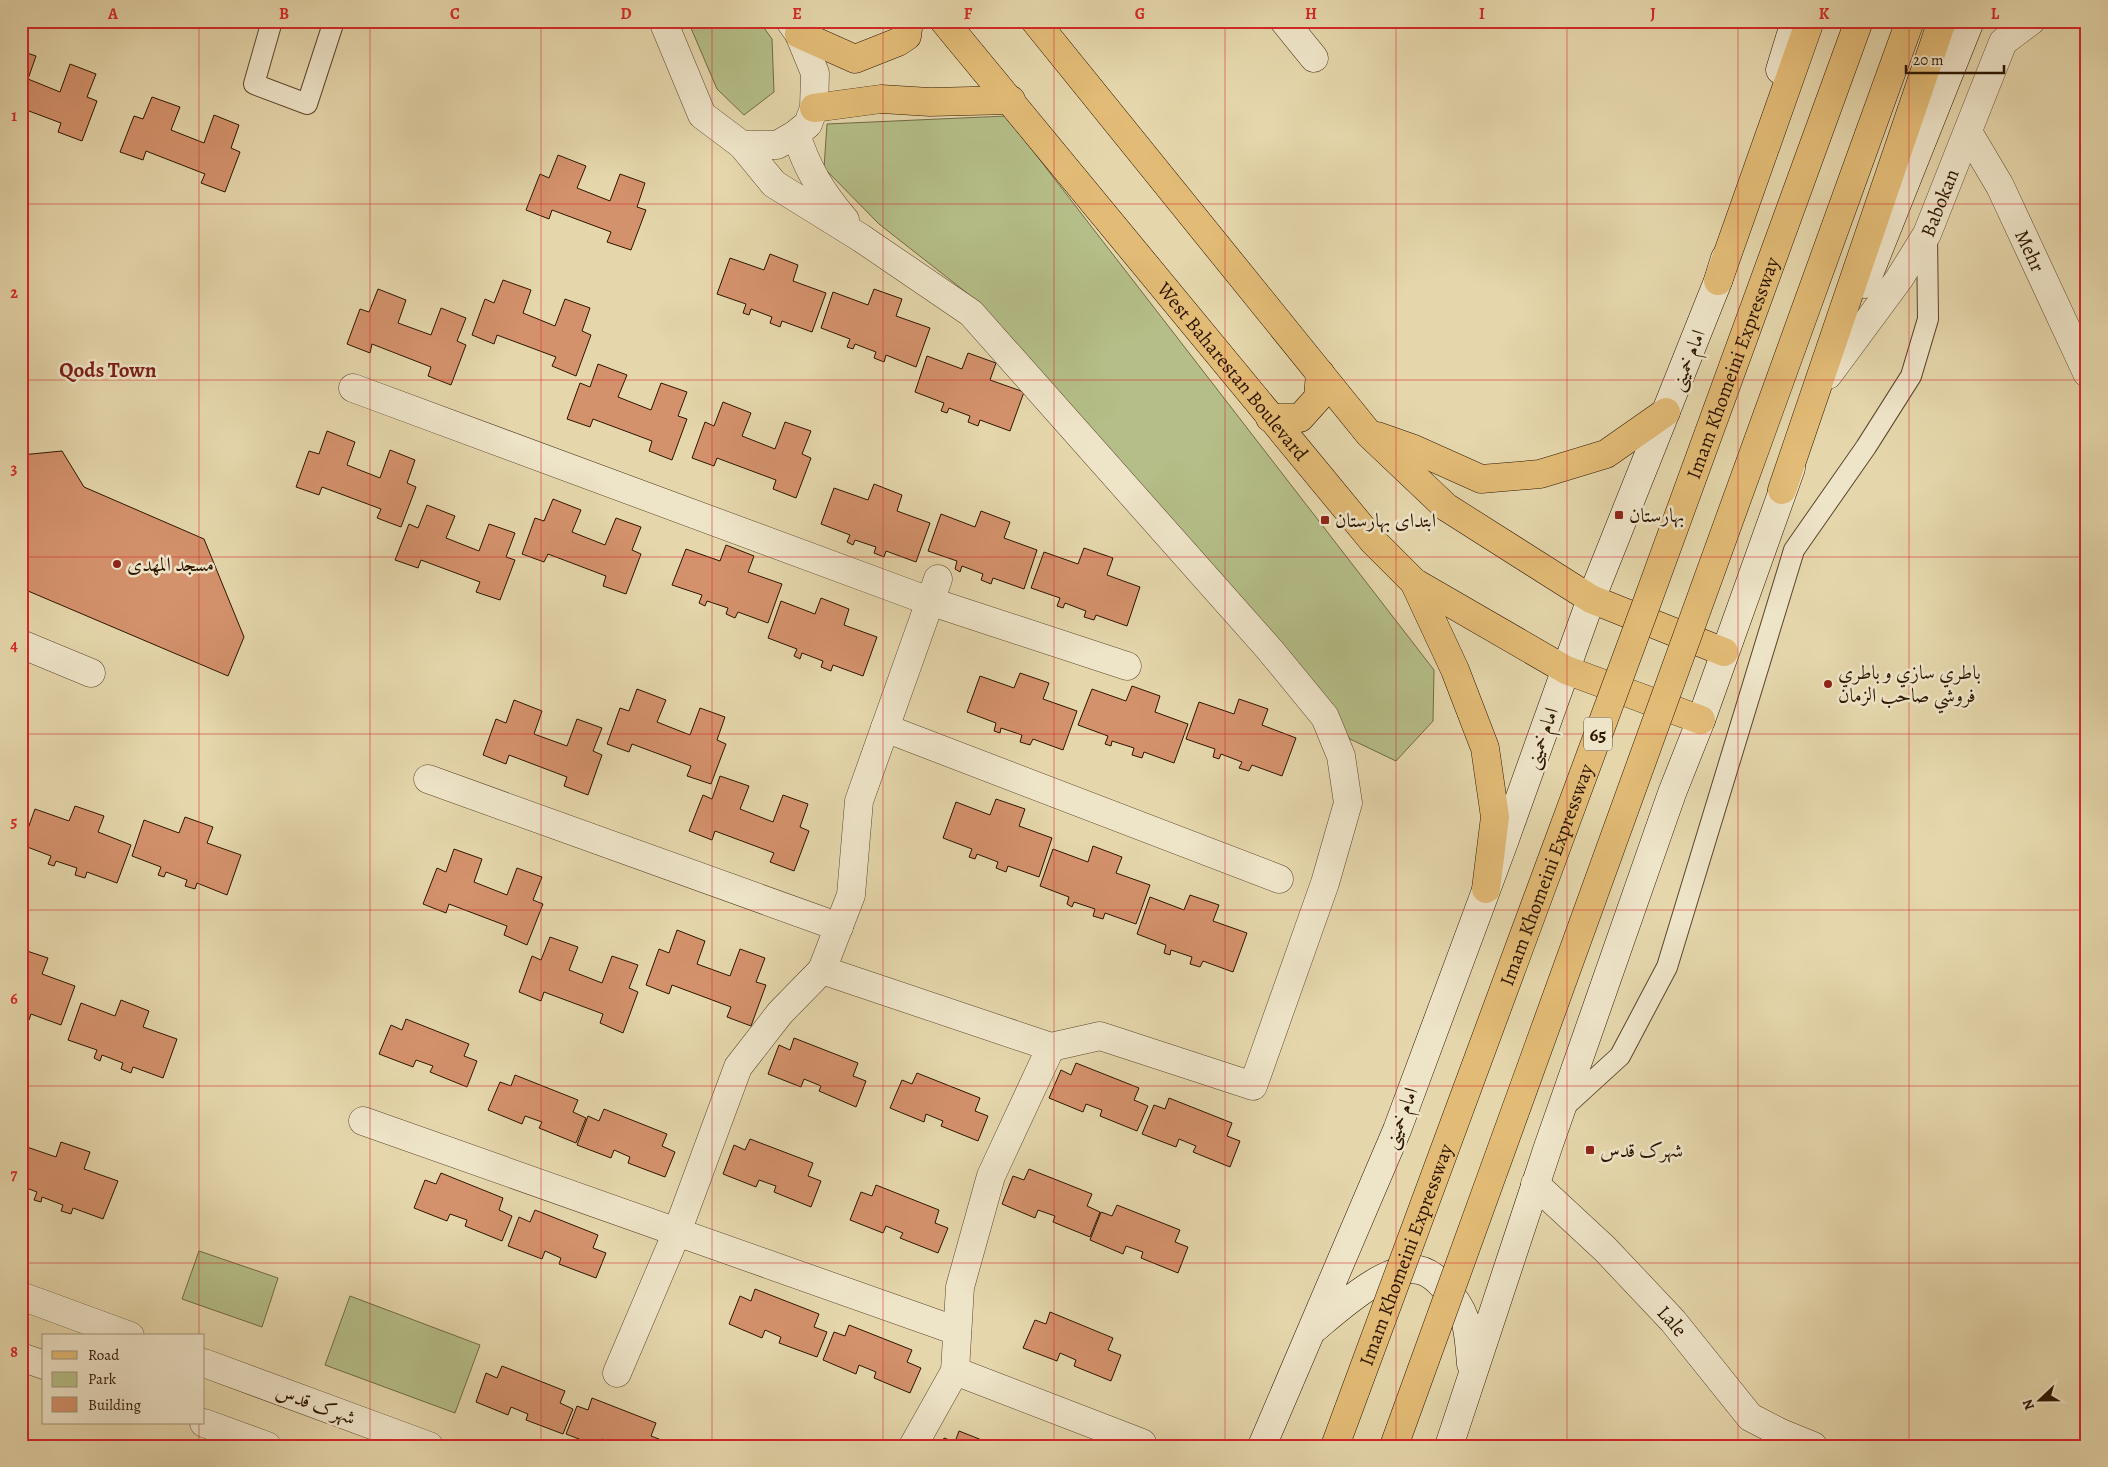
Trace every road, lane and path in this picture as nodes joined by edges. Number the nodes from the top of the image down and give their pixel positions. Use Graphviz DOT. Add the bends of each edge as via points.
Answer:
graph roads {
  1 [pos="272,21"];
  2 [pos="334,21"];
  3 [pos="663,21"];
  4 [pos="909,21"];
  5 [pos="944,21"];
  6 [pos="1035,21"];
  7 [pos="1284,21"];
  8 [pos="1795,21"];
  9 [pos="1810,21"];
  10 [pos="1859,21"];
  11 [pos="1910,21"];
  12 [pos="1942,21"];
  13 [pos="1970,21"];
  14 [pos="2031,21"];
  15 [pos="794,28"];
  16 [pos="1314,58"];
  17 [pos="1011,100"];
  18 [pos="814,108"];
  19 [pos="1968,132"];
  20 [pos="796,134"];
  21 [pos="742,145"];
  22 [pos="1928,234"];
  23 [pos="861,238"];
  24 [pos="1718,281"];
  25 [pos="2087,373"];
  26 [pos="1320,374"];
  27 [pos="1828,375"];
  28 [pos="353,388"];
  29 [pos="1666,412"];
  30 [pos="1270,418"];
  31 [pos="1369,434"];
  32 [pos="1782,490"];
  33 [pos="1414,582"];
  34 [pos="933,590"];
  35 [pos="1591,599"];
  36 [pos="21,644"];
  37 [pos="1724,652"];
  38 [pos="1127,666"];
  39 [pos="1566,670"];
  40 [pos="91,673"];
  41 [pos="1701,720"];
  42 [pos="885,728"];
  43 [pos="428,780"];
  44 [pos="1279,879"];
  45 [pos="1486,889"];
  46 [pos="838,927"];
  47 [pos="822,970"];
  48 [pos="1051,1046"];
  49 [pos="1561,1110"];
  50 [pos="363,1121"];
  51 [pos="1535,1184"];
  52 [pos="677,1232"];
  53 [pos="21,1296"];
  54 [pos="957,1331"];
  55 [pos="1311,1331"];
  56 [pos="125,1334"];
  57 [pos="21,1357"];
  58 [pos="205,1363"];
  59 [pos="42,1364"];
  60 [pos="955,1370"];
  61 [pos="616,1373"];
  62 [pos="1471,1378"];
  63 [pos="1275,1412"];
  64 [pos="205,1423"];
  65 [pos="1142,1443"];
  66 [pos="267,1446"];
  67 [pos="429,1446"];
  68 [pos="913,1446"];
  69 [pos="1250,1446"];
  70 [pos="1262,1446"];
  71 [pos="1335,1446"];
  72 [pos="1394,1446"];
  73 [pos="1449,1446"];
  74 [pos="1813,1446"];
  1 -- 2 [label="lane" via="254,84 307,104"];
  3 -- 21 [label="street" via="702,115"];
  4 -- 15 [label="main road" via="907,36 855,59"];
  5 -- 17 [label="main road, West Baharestan Boulevard"];
  6 -- 26 [label="main road"];
  7 -- 16 [label="street"];
  8 -- 24 [label="street, امام خمینی"];
  9 -- 24 [label="main road"];
  10 -- 71 [label="main road, Imam Khomeini Expressway / 65, bridge"];
  11 -- 72 [label="main road, bridge"];
  12 -- 32 [label="main road"];
  13 -- 27 [label="street"];
  14 -- 19 [label="street, Babokan" via="2003,42"];
  15 -- 18 [label="street" via="815,72"];
  17 -- 18 [label="main road" via="881,100"];
  17 -- 30 [label="main road, West Baharestan Boulevard"];
  18 -- 20 [label="street" via="808,124"];
  19 -- 22 [label="street, Babokan"];
  19 -- 25 [label="street, Mehr" via="2000,186"];
  20 -- 21 [label="street" via="777,145"];
  20 -- 23 [label="street" via="802,154 825,196"];
  21 -- 23 [label="street" via="774,184"];
  22 -- 27 [label="street, Babokan"];
  22 -- 49 [label="lane" via="1928,319 1911,376 1794,550 1667,967 1620,1056"];
  23 -- 48 [label="street" via="971,313 1270,650 1325,717 1341,756 1348,803 1325,883 1253,1086 1100,1036"];
  24 -- 29 [label="street, امام خمینی"];
  26 -- 30 [label="main road" via="1318,398 1300,418"];
  26 -- 31 [label="main road"];
  27 -- 32 [label="street"];
  28 -- 34 [label="street"];
  29 -- 31 [label="main road" via="1606,454 1540,474 1481,478"];
  29 -- 35 [label="street, امام خمینی"];
  30 -- 33 [label="main road, West Baharestan Boulevard" via="1373,541"];
  31 -- 35 [label="main road" via="1446,507"];
  32 -- 37 [label="street"];
  33 -- 39 [label="main road, West Baharestan Boulevard"];
  33 -- 45 [label="main road" via="1455,670 1485,748 1495,817"];
  34 -- 38 [label="street"];
  34 -- 42 [label="street"];
  35 -- 37 [label="main road"];
  35 -- 39 [label="street, امام خمینی"];
  36 -- 40 [label="street"];
  37 -- 41 [label="street"];
  39 -- 41 [label="main road, West Baharestan Boulevard"];
  39 -- 45 [label="street, امام خمینی"];
  41 -- 49 [label="street" via="1672,793"];
  42 -- 44 [label="street"];
  42 -- 46 [label="street" via="859,801 851,895"];
  43 -- 46 [label="street"];
  45 -- 55 [label="street, امام خمینی" via="1397,1130"];
  46 -- 47 [label="street"];
  47 -- 48 [label="street"];
  47 -- 52 [label="street" via="780,1013 738,1067"];
  48 -- 54 [label="street" via="991,1176 960,1287"];
  49 -- 51 [label="street"];
  50 -- 52 [label="street"];
  51 -- 62 [label="street"];
  51 -- 74 [label="street, Lale" via="1605,1249 1673,1321 1750,1417"];
  52 -- 54 [label="street"];
  52 -- 61 [label="street"];
  53 -- 56 [label="street"];
  54 -- 60 [label="street"];
  55 -- 62 [label="street" via="1387,1276 1402,1270 1418,1269 1430,1274 1458,1301 1468,1329"];
  55 -- 63 [label="street, امام خمینی"];
  57 -- 59 [label="street"];
  58 -- 67 [label="street, شهرک قدس"];
  60 -- 65 [label="street"];
  60 -- 68 [label="street"];
  62 -- 73 [label="street"];
  63 -- 69 [label="street"];
  63 -- 70 [label="street, امام خمینی"];
  64 -- 66 [label="street"];
}
